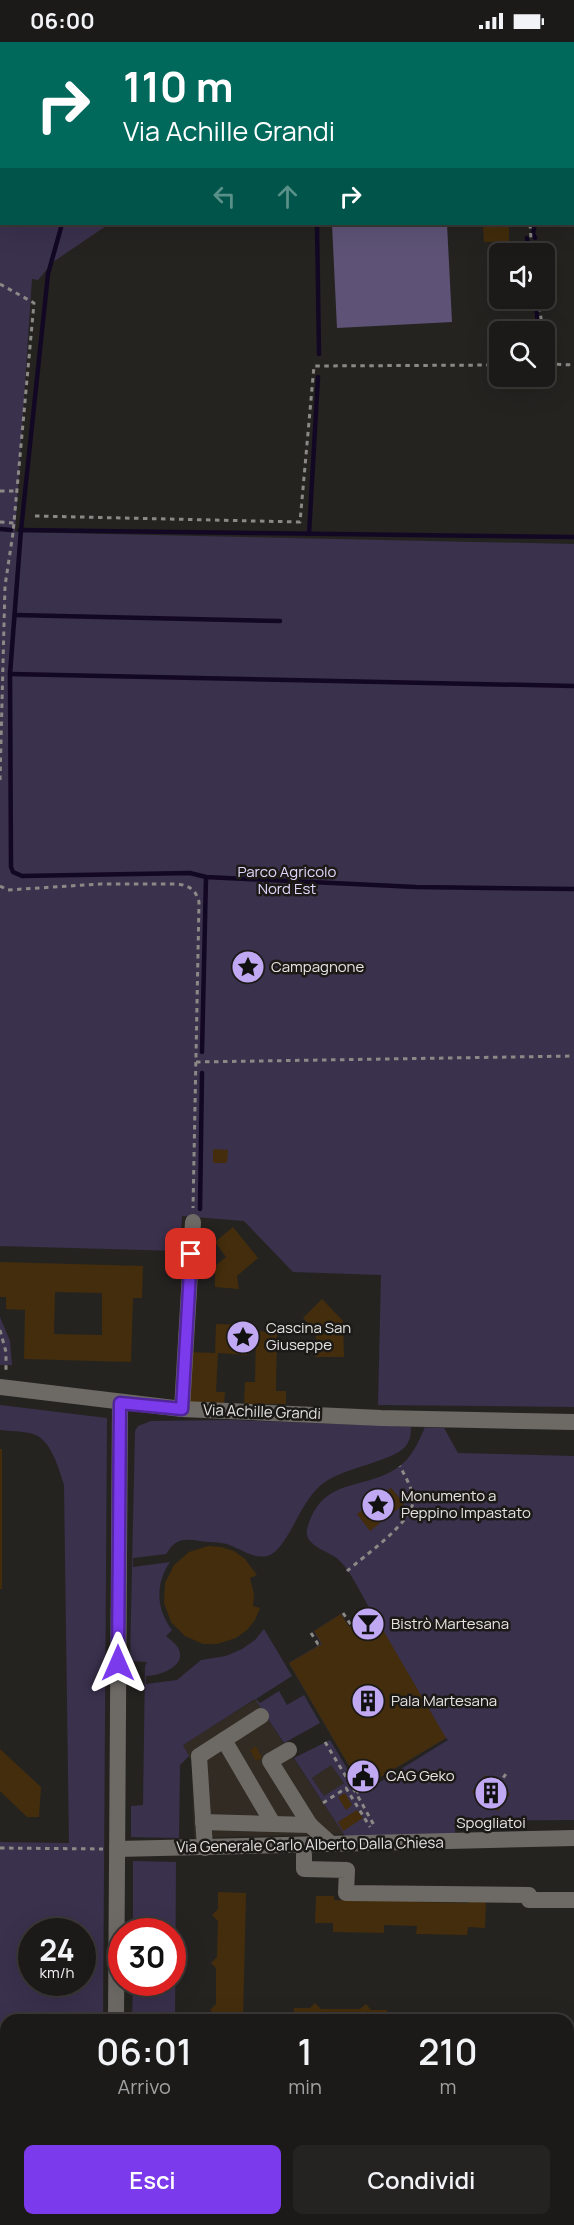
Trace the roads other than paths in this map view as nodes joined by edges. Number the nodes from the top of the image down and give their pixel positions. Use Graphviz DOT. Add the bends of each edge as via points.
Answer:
graph roads {
  1 [pos="193,1222"];
  2 [pos="3,1382"];
  3 [pos="120,1403"];
  4 [pos="182,1409"];
  5 [pos="574,1422"];
  6 [pos="261,1716"];
  7 [pos="224,1740"];
  8 [pos="289,1750"];
  9 [pos="203,1822"];
  10 [pos="272,1822"];
  11 [pos="310,1824"];
  12 [pos="574,1838"];
  13 [pos="331,1844"];
  14 [pos="205,1848"];
  15 [pos="117,1849"];
  16 [pos="304,1855"];
  17 [pos="574,1900"];
  18 [pos="116,2014"];
  1 -- 4 [label="street"];
  2 -- 3 [label="street, Via Achille Grandi"];
  3 -- 4 [label="street, Via Achille Grandi"];
  3 -- 15 [label="street"];
  4 -- 5 [label="street, Via Achille Grandi"];
  6 -- 7 [label="street"];
  7 -- 9 [label="street" via="199,1756"];
  7 -- 10 [label="street"];
  8 -- 11 [label="street" via="270,1761"];
  9 -- 10 [label="street"];
  9 -- 14 [label="street"];
  10 -- 11 [label="street"];
  11 -- 13 [label="street"];
  12 -- 13 [label="street, Via Generale Carlo Alberto Dalla Chiesa"];
  13 -- 14 [label="street, Via Generale Carlo Alberto Dalla Chiesa"];
  14 -- 15 [label="street, Via Generale Carlo Alberto Dalla Chiesa"];
  15 -- 18 [label="street"];
  16 -- 17 [label="street" via="304,1869 347,1870 346,1893 530,1895 529,1900"];
}
